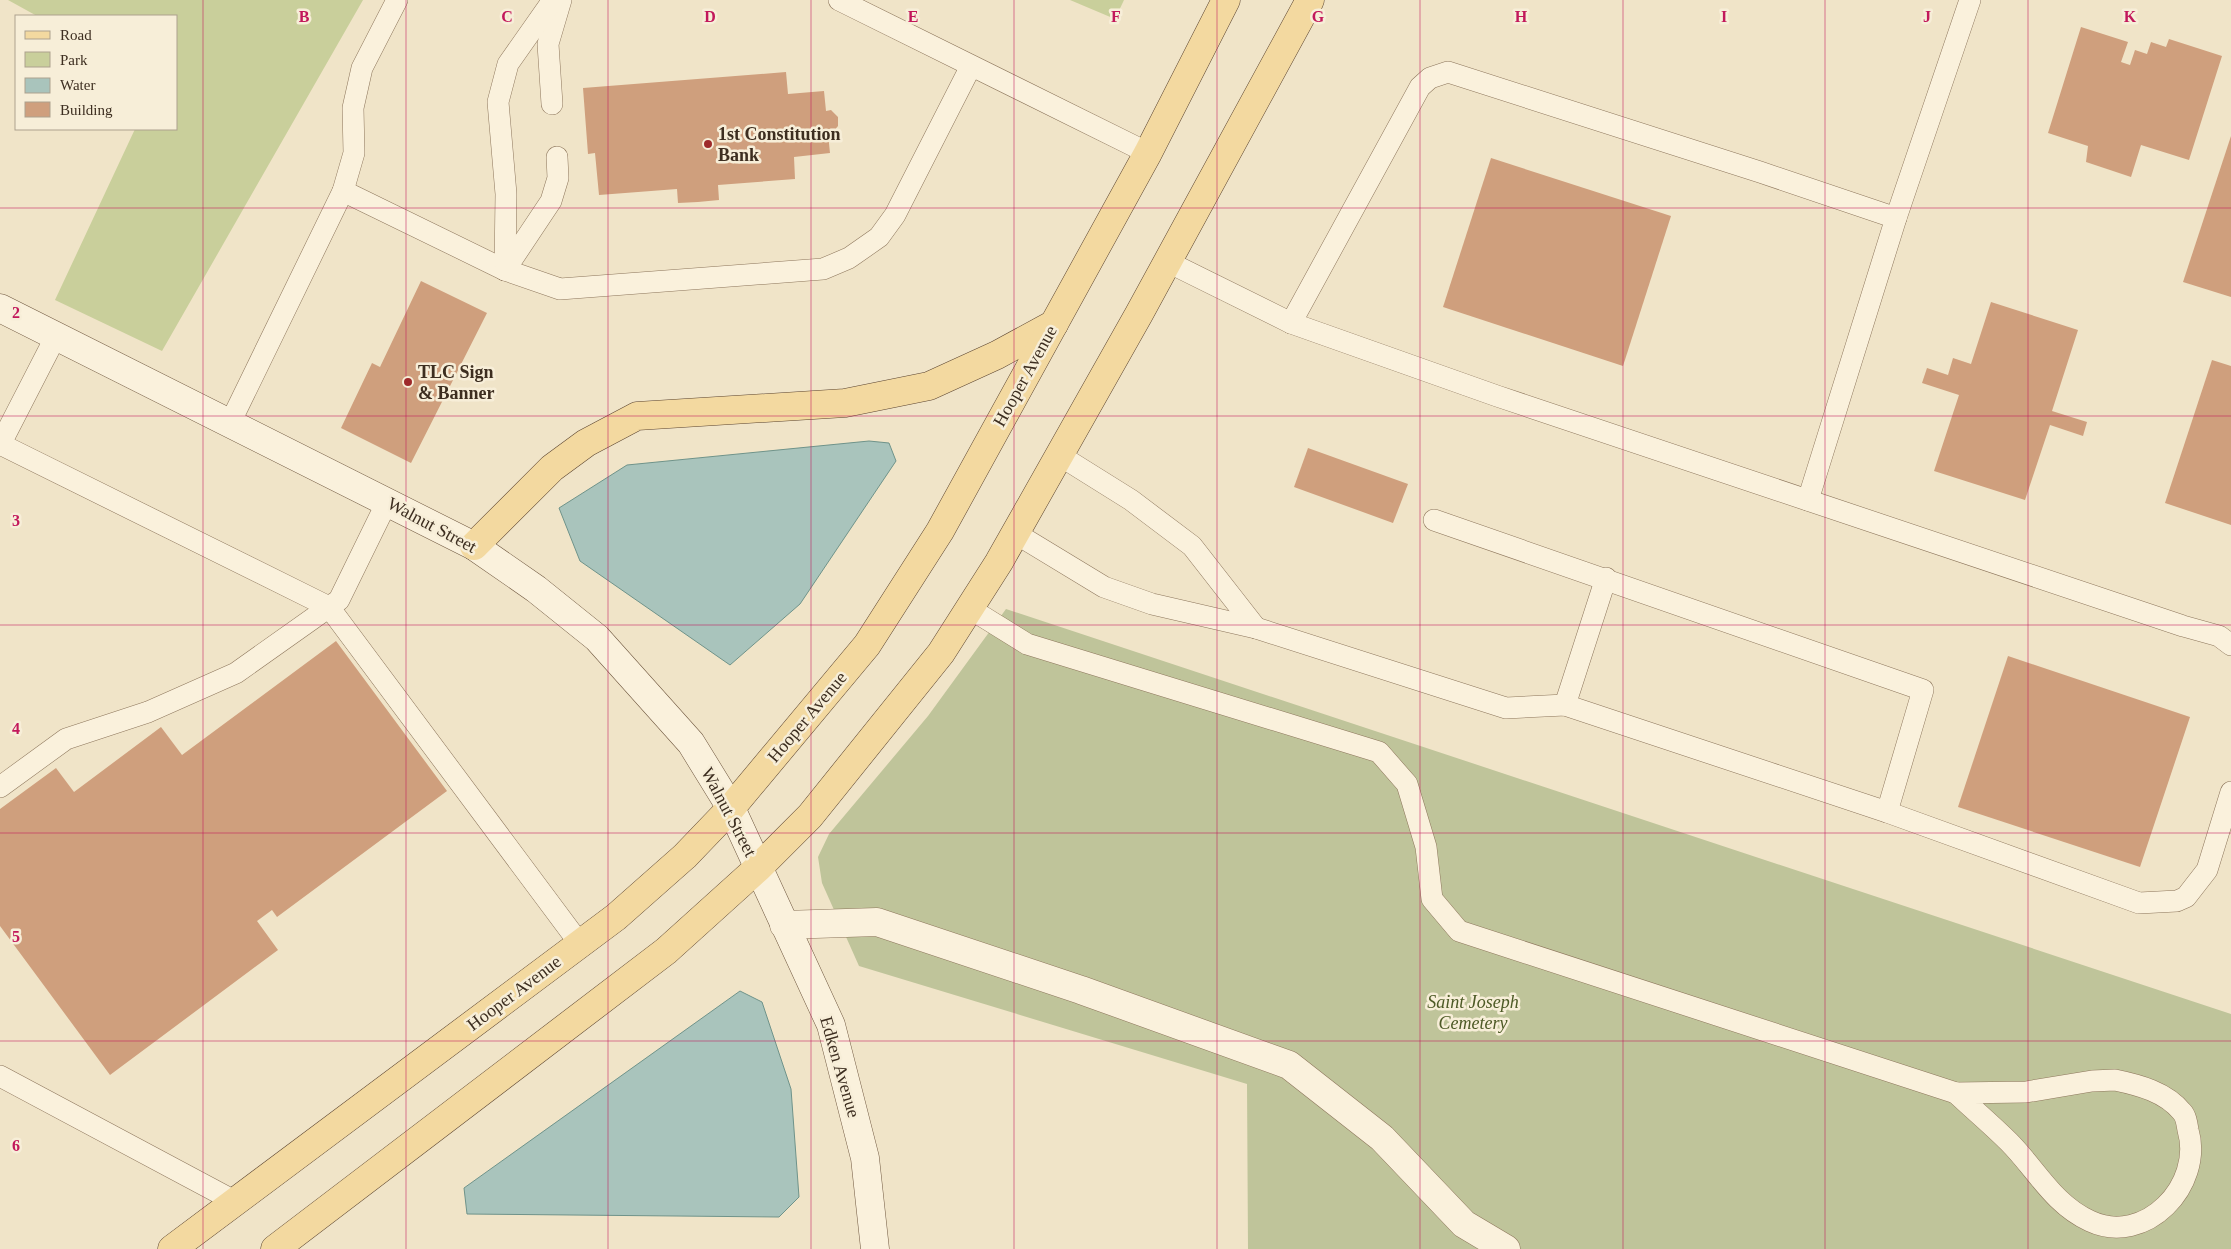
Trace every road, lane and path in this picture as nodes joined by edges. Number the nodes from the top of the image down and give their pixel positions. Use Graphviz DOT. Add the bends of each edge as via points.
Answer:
graph roads {
  1 [pos="397,0"];
  2 [pos="554,0"];
  3 [pos="562,0"];
  4 [pos="839,0"];
  5 [pos="1226,0"];
  6 [pos="1310,0"];
  7 [pos="1970,0"];
  8 [pos="971,66"];
  9 [pos="552,104"];
  10 [pos="1148,153"];
  11 [pos="557,157"];
  12 [pos="343,191"];
  13 [pos="1896,218"];
  14 [pos="1168,262"];
  15 [pos="505,270"];
  16 [pos="0,308"];
  17 [pos="1291,323"];
  18 [pos="1054,324"];
  19 [pos="56,336"];
  20 [pos="230,423"];
  21 [pos="0,445"];
  22 [pos="1059,455"];
  23 [pos="1808,500"];
  24 [pos="387,502"];
  25 [pos="1434,520"];
  26 [pos="1015,533"];
  27 [pos="474,546"];
  28 [pos="1606,578"];
  29 [pos="329,607"];
  30 [pos="969,608"];
  31 [pos="1256,628"];
  32 [pos="2231,645"];
  33 [pos="1565,704"];
  34 [pos="0,787"];
  35 [pos="2231,792"];
  36 [pos="731,808"];
  37 [pos="1887,812"];
  38 [pos="758,868"];
  39 [pos="784,925"];
  40 [pos="580,944"];
  41 [pos="0,1076"];
  42 [pos="1956,1093"];
  43 [pos="236,1202"];
  44 [pos="172,1249"];
  45 [pos="275,1249"];
  46 [pos="875,1249"];
  47 [pos="1506,1249"];
  1 -- 12 [label="lane" via="362,68 353,108 354,152"];
  2 -- 15 [label="lane" via="508,64 498,102 506,194"];
  3 -- 9 [label="lane" via="548,44"];
  4 -- 8 [label="lane"];
  5 -- 10 [label="main road, Hooper Avenue"];
  6 -- 14 [label="main road"];
  7 -- 13 [label="lane"];
  8 -- 10 [label="lane"];
  8 -- 15 [label="lane" via="895,215 879,237 849,258 823,269 560,289"];
  10 -- 18 [label="main road, Hooper Avenue"];
  11 -- 15 [label="lane" via="558,178 551,201"];
  12 -- 15 [label="lane"];
  12 -- 20 [label="lane"];
  13 -- 17 [label="lane" via="1448,72 1430,78 1420,87"];
  13 -- 23 [label="lane"];
  14 -- 17 [label="lane"];
  14 -- 22 [label="main road"];
  16 -- 19 [label="street, Walnut Street"];
  17 -- 23 [label="lane"];
  18 -- 27 [label="main road" via="929,386 845,403 637,416 586,443 552,468"];
  18 -- 36 [label="main road, Hooper Avenue" via="940,531 867,645"];
  19 -- 20 [label="street, Walnut Street"];
  19 -- 21 [label="lane"];
  20 -- 24 [label="street, Walnut Street"];
  21 -- 29 [label="lane"];
  22 -- 26 [label="main road"];
  22 -- 31 [label="lane" via="1131,500 1192,546"];
  23 -- 32 [label="lane" via="2219,636"];
  24 -- 27 [label="street, Walnut Street"];
  24 -- 29 [label="lane" via="339,600"];
  25 -- 28 [label="lane"];
  26 -- 30 [label="main road"];
  26 -- 31 [label="lane" via="1104,587 1152,604"];
  27 -- 36 [label="street, Walnut Street" via="536,589 597,638 691,743"];
  28 -- 33 [label="lane"];
  28 -- 37 [label="lane" via="1924,690"];
  29 -- 34 [label="lane" via="236,673 148,712 66,739"];
  29 -- 40 [label="lane"];
  30 -- 38 [label="main road" via="941,653 810,816"];
  30 -- 42 [label="lane" via="1027,644 1379,752 1407,784 1426,847 1432,900 1459,931"];
  31 -- 33 [label="lane" via="1506,708"];
  33 -- 37 [label="lane"];
  35 -- 37 [label="lane" via="2207,870 2186,897 2177,901 2148,903 2139,903"];
  36 -- 38 [label="street, Walnut Street"];
  36 -- 40 [label="main road, Hooper Avenue" via="685,856"];
  38 -- 39 [label="street, Edken Avenue"];
  38 -- 45 [label="main road" via="666,950"];
  39 -- 46 [label="street, Edken Avenue" via="831,1025 864,1158"];
  39 -- 47 [label="street" via="877,922 1289,1065 1382,1138 1464,1224"];
  40 -- 43 [label="main road, Hooper Avenue"];
  41 -- 43 [label="lane"];
  42 -- 42 [label="lane" via="2026,1092 2092,1081 2115,1080 2140,1085 2162,1096 2183,1113 2191,1139 2190,1165 2180,1189 2163,1209 2141,1223 2115,1228 2091,1222 2054,1196 2011,1143"];
  43 -- 44 [label="main road, Hooper Avenue"];
}
